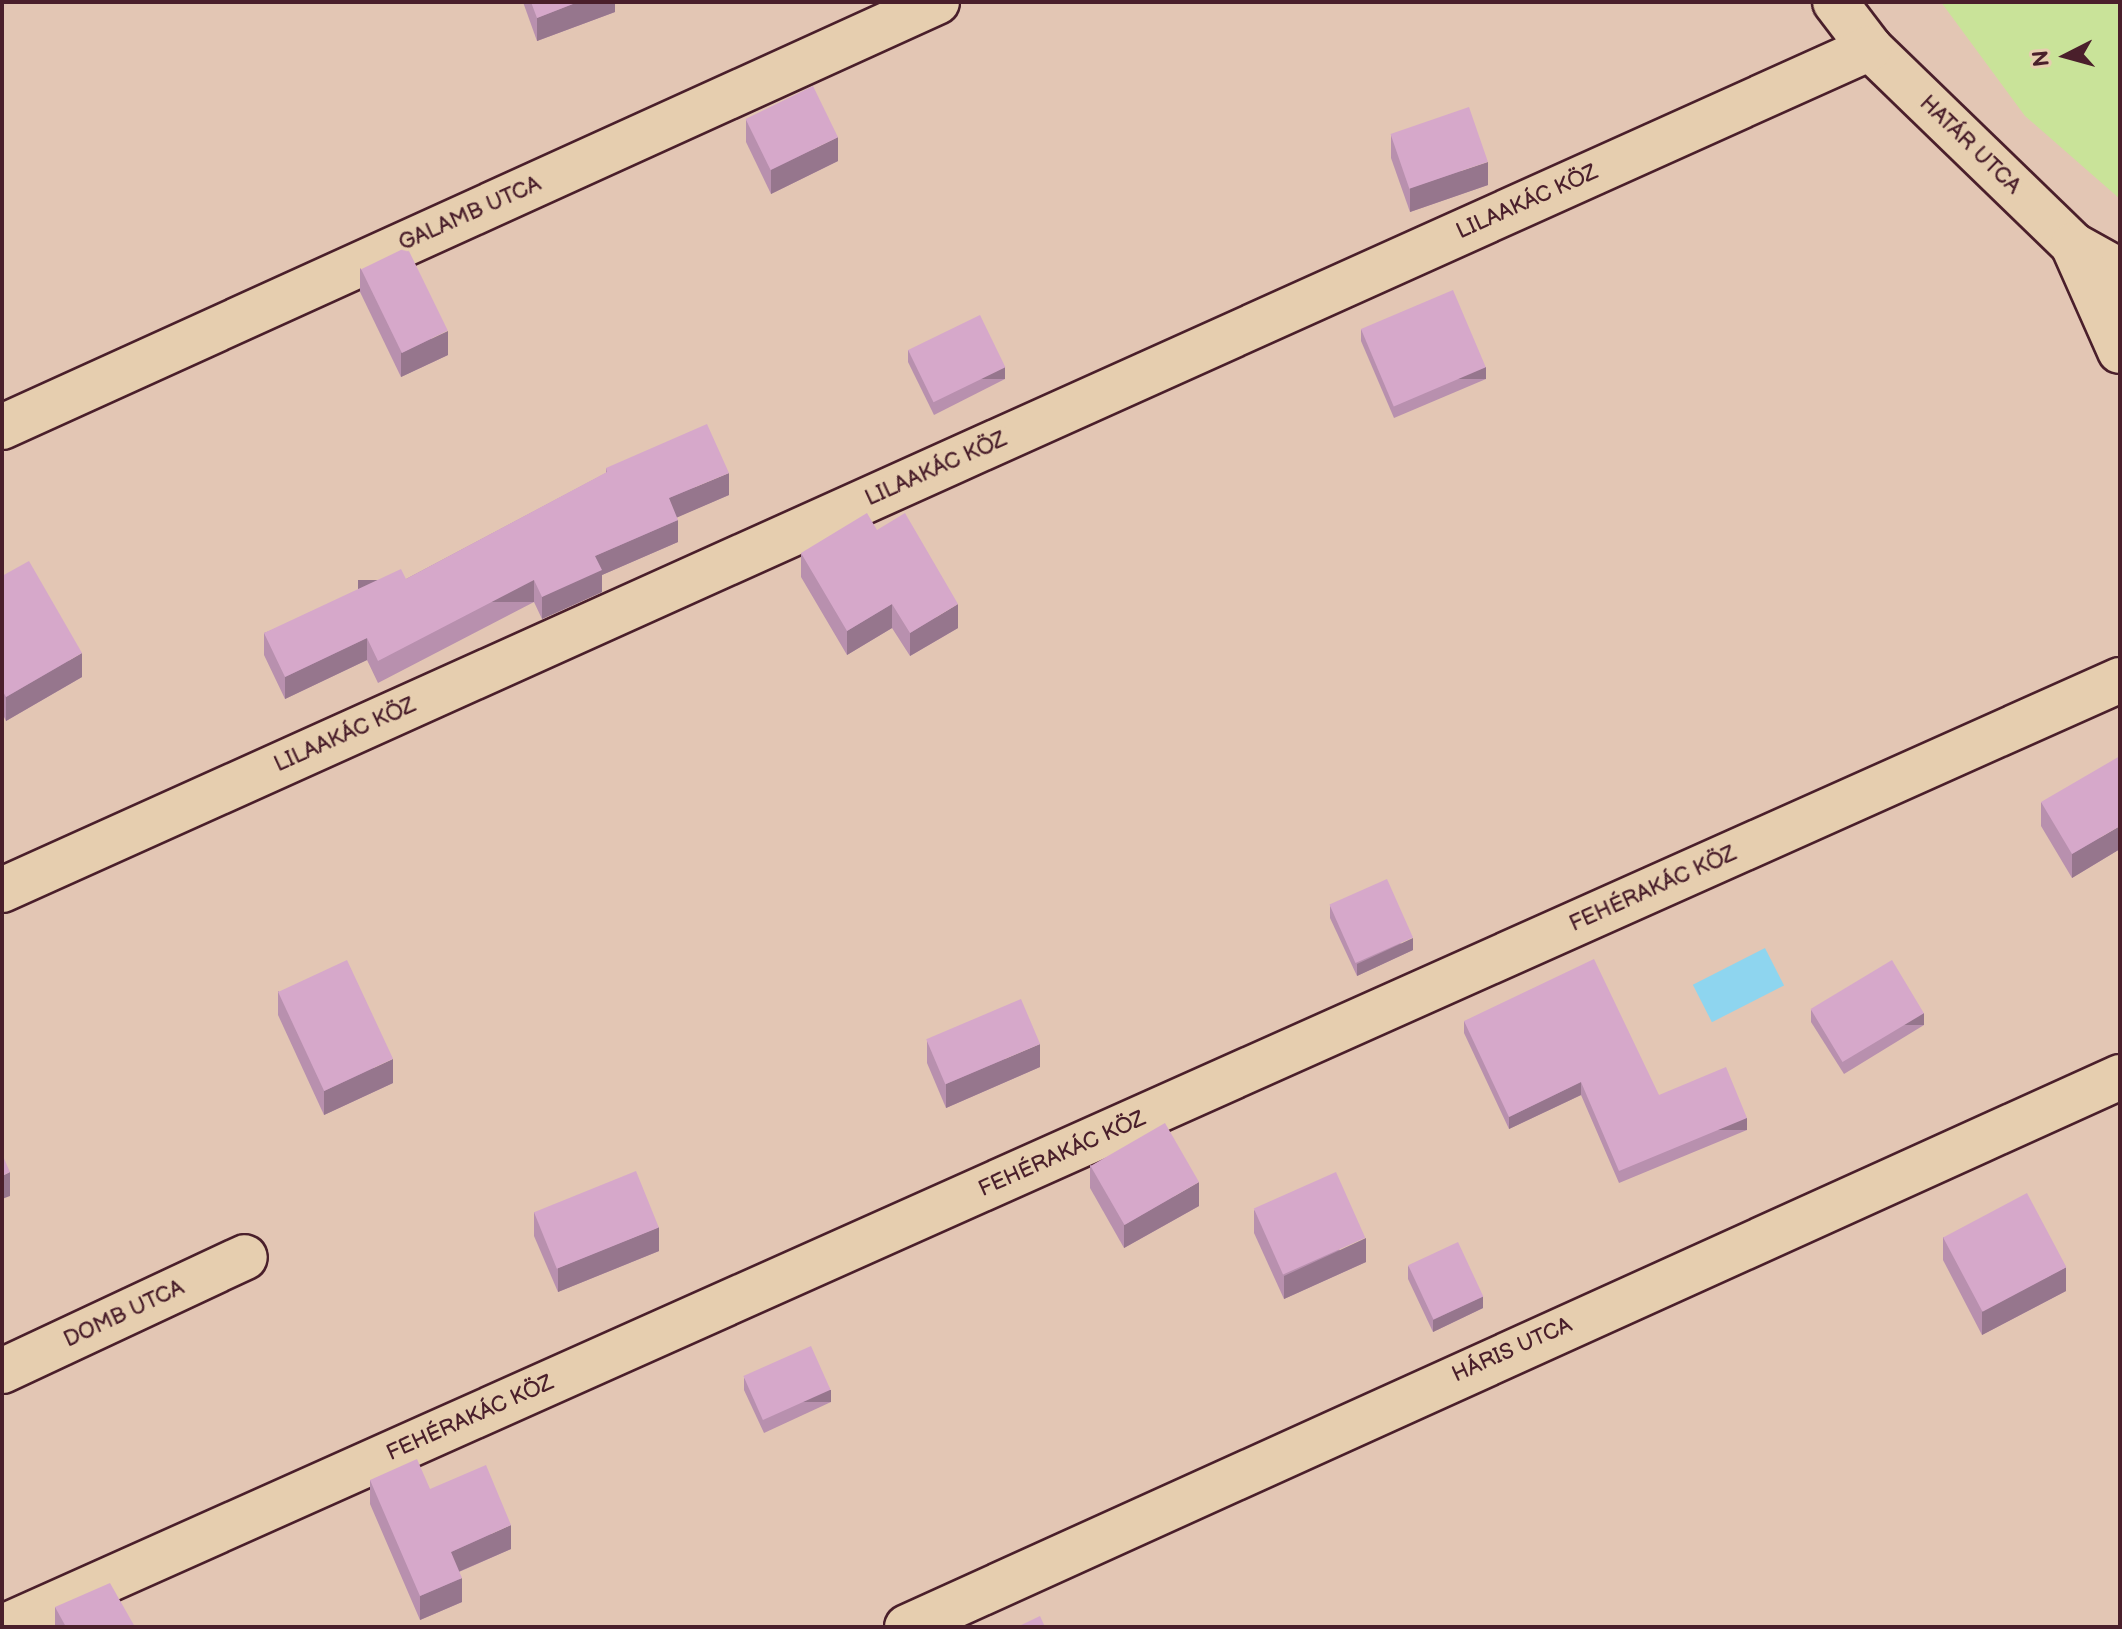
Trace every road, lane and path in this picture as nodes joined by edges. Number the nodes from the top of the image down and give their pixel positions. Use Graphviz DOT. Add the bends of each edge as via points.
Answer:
graph roads {
  1 [pos="937,2"];
  2 [pos="1835,2"];
  3 [pos="1870,48"];
  4 [pos="2073,245"];
  5 [pos="2120,271"];
  6 [pos="2120,351"];
  7 [pos="2,427"];
  8 [pos="2120,680"];
  9 [pos="2,890"];
  10 [pos="2120,1077"];
  11 [pos="245,1257"];
  12 [pos="2,1371"];
  13 [pos="3,1627"];
  14 [pos="907,1627"];
  1 -- 7 [label="street, GALAMB UTCA"];
  2 -- 3 [label="street, HATÁR UTCA"];
  3 -- 4 [label="street, HATÁR UTCA"];
  3 -- 9 [label="street, LILAAKÁC KÖZ"];
  4 -- 5 [label="street, HATÁR UTCA"];
  4 -- 6 [label="street"];
  8 -- 13 [label="street, FEHÉRAKÁC KÖZ"];
  10 -- 14 [label="street, HÁRIS UTCA"];
  11 -- 12 [label="street, DOMB UTCA"];
}
